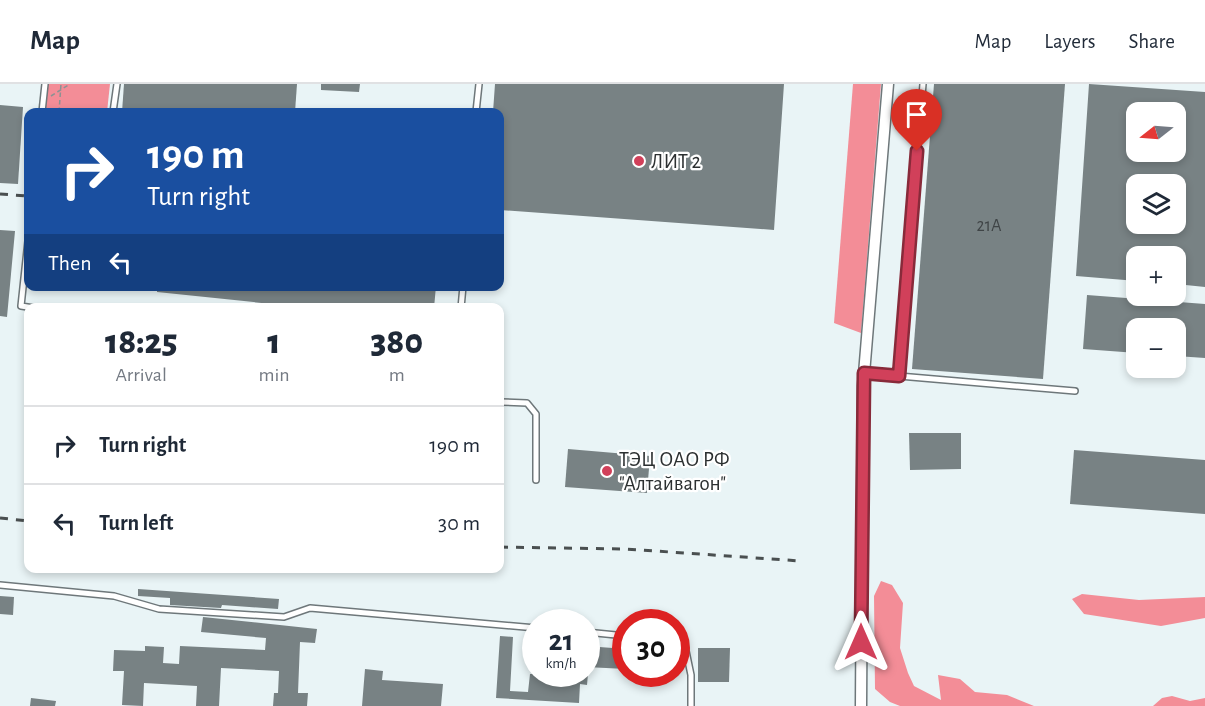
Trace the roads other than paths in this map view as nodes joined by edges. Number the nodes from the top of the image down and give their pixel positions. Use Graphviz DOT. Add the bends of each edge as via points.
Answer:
graph roads {
  1 [pos="45,84"];
  2 [pos="117,84"];
  3 [pos="479,84"];
  4 [pos="888,84"];
  5 [pos="923,84"];
  6 [pos="43,108"];
  7 [pos="114,108"];
  8 [pos="476,108"];
  9 [pos="24,278"];
  10 [pos="24,306"];
  11 [pos="864,373"];
  12 [pos="899,376"];
  13 [pos="1075,391"];
  14 [pos="504,402"];
  15 [pos="536,480"];
  16 [pos="0,585"];
  17 [pos="522,627"];
  18 [pos="690,670"];
  19 [pos="691,706"];
  20 [pos="861,706"];
  1 -- 6 [label="lane"];
  2 -- 7 [label="lane"];
  3 -- 8 [label="lane"];
  4 -- 11 [label="street"];
  5 -- 12 [label="lane"];
  9 -- 10 [label="lane"];
  11 -- 12 [label="lane"];
  11 -- 20 [label="street"];
  12 -- 13 [label="lane"];
  14 -- 15 [label="lane" via="527,403 536,414"];
  16 -- 17 [label="lane" via="114,597 159,609 284,618 310,608"];
  18 -- 19 [label="lane"];
}
